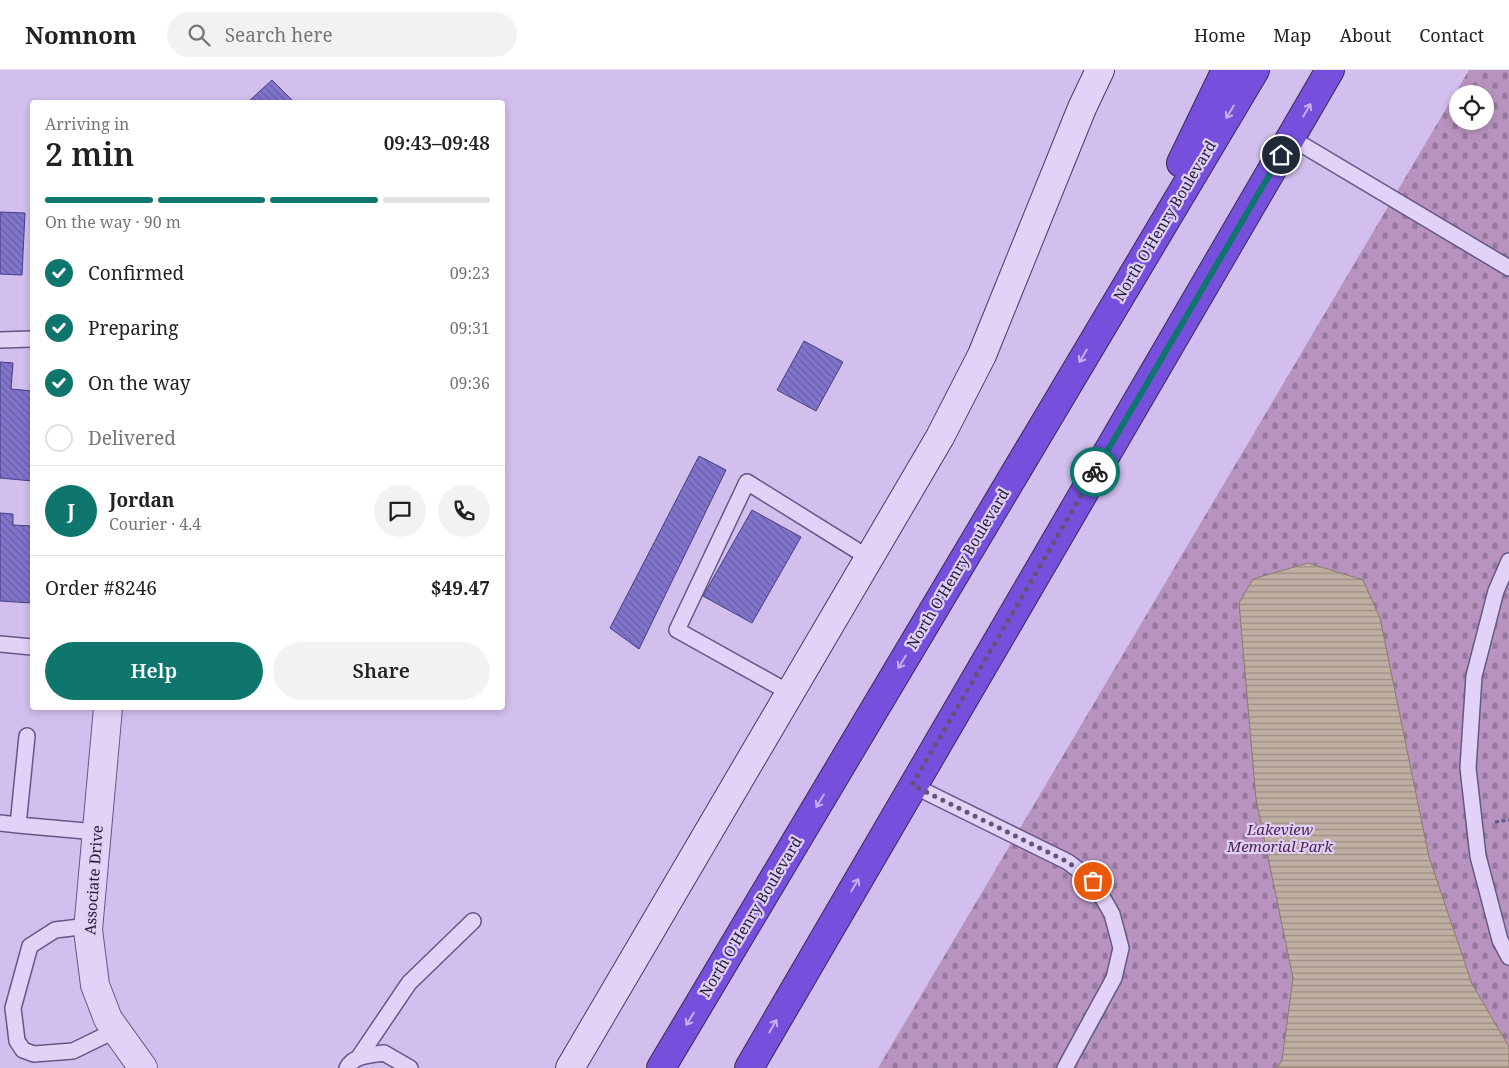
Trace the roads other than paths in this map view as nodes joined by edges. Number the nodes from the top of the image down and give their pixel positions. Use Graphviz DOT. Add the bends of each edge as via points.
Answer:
graph roads {
  1 [pos="1100,70"];
  2 [pos="1226,70"];
  3 [pos="1255,70"];
  4 [pos="1330,70"];
  5 [pos="1291,138"];
  6 [pos="1509,268"];
  7 [pos="1101,327"];
  8 [pos="30,339"];
  9 [pos="0,340"];
  10 [pos="869,558"];
  11 [pos="1509,561"];
  12 [pos="0,644"];
  13 [pos="30,647"];
  14 [pos="790,693"];
  15 [pos="108,710"];
  16 [pos="27,736"];
  17 [pos="912,785"];
  18 [pos="0,822"];
  19 [pos="18,825"];
  20 [pos="96,832"];
  21 [pos="473,920"];
  22 [pos="88,926"];
  23 [pos="1509,957"];
  24 [pos="116,1030"];
  25 [pos="359,1057"];
  26 [pos="144,1068"];
  27 [pos="347,1068"];
  28 [pos="410,1068"];
  29 [pos="570,1068"];
  30 [pos="661,1068"];
  31 [pos="749,1068"];
  32 [pos="1065,1068"];
  1 -- 10 [label="street" via="982,355 940,437"];
  2 -- 7 [label="highway"];
  3 -- 7 [label="highway, North O'Henry Boulevard, one-way"];
  5 -- 4 [label="highway, one-way"];
  5 -- 6 [label="lane"];
  5 -- 17 [label="highway"];
  7 -- 30 [label="highway, North O'Henry Boulevard, one-way"];
  8 -- 9 [label="lane"];
  10 -- 14 [label="street"];
  10 -- 14 [label="lane" via="747,482 677,630"];
  11 -- 23 [label="lane" via="1496,591 1474,676 1468,768 1478,856 1500,940"];
  12 -- 13 [label="lane"];
  14 -- 29 [label="street"];
  15 -- 20 [label="street, Associate Drive"];
  16 -- 19 [label="lane"];
  31 -- 17 [label="highway, one-way"];
  17 -- 32 [label="lane" via="1068,862 1093,881 1112,914 1121,948 1114,978"];
  18 -- 19 [label="lane"];
  19 -- 20 [label="lane"];
  20 -- 22 [label="street, Associate Drive"];
  21 -- 25 [label="lane" via="408,983"];
  22 -- 24 [label="street, Associate Drive" via="95,985 108,1019"];
  22 -- 24 [label="lane" via="55,930 30,946 13,1008 17,1041 24,1050 49,1054 73,1051"];
  24 -- 26 [label="street, Associate Drive"];
  25 -- 27 [label="lane"];
  25 -- 28 [label="lane" via="384,1053"];
}
